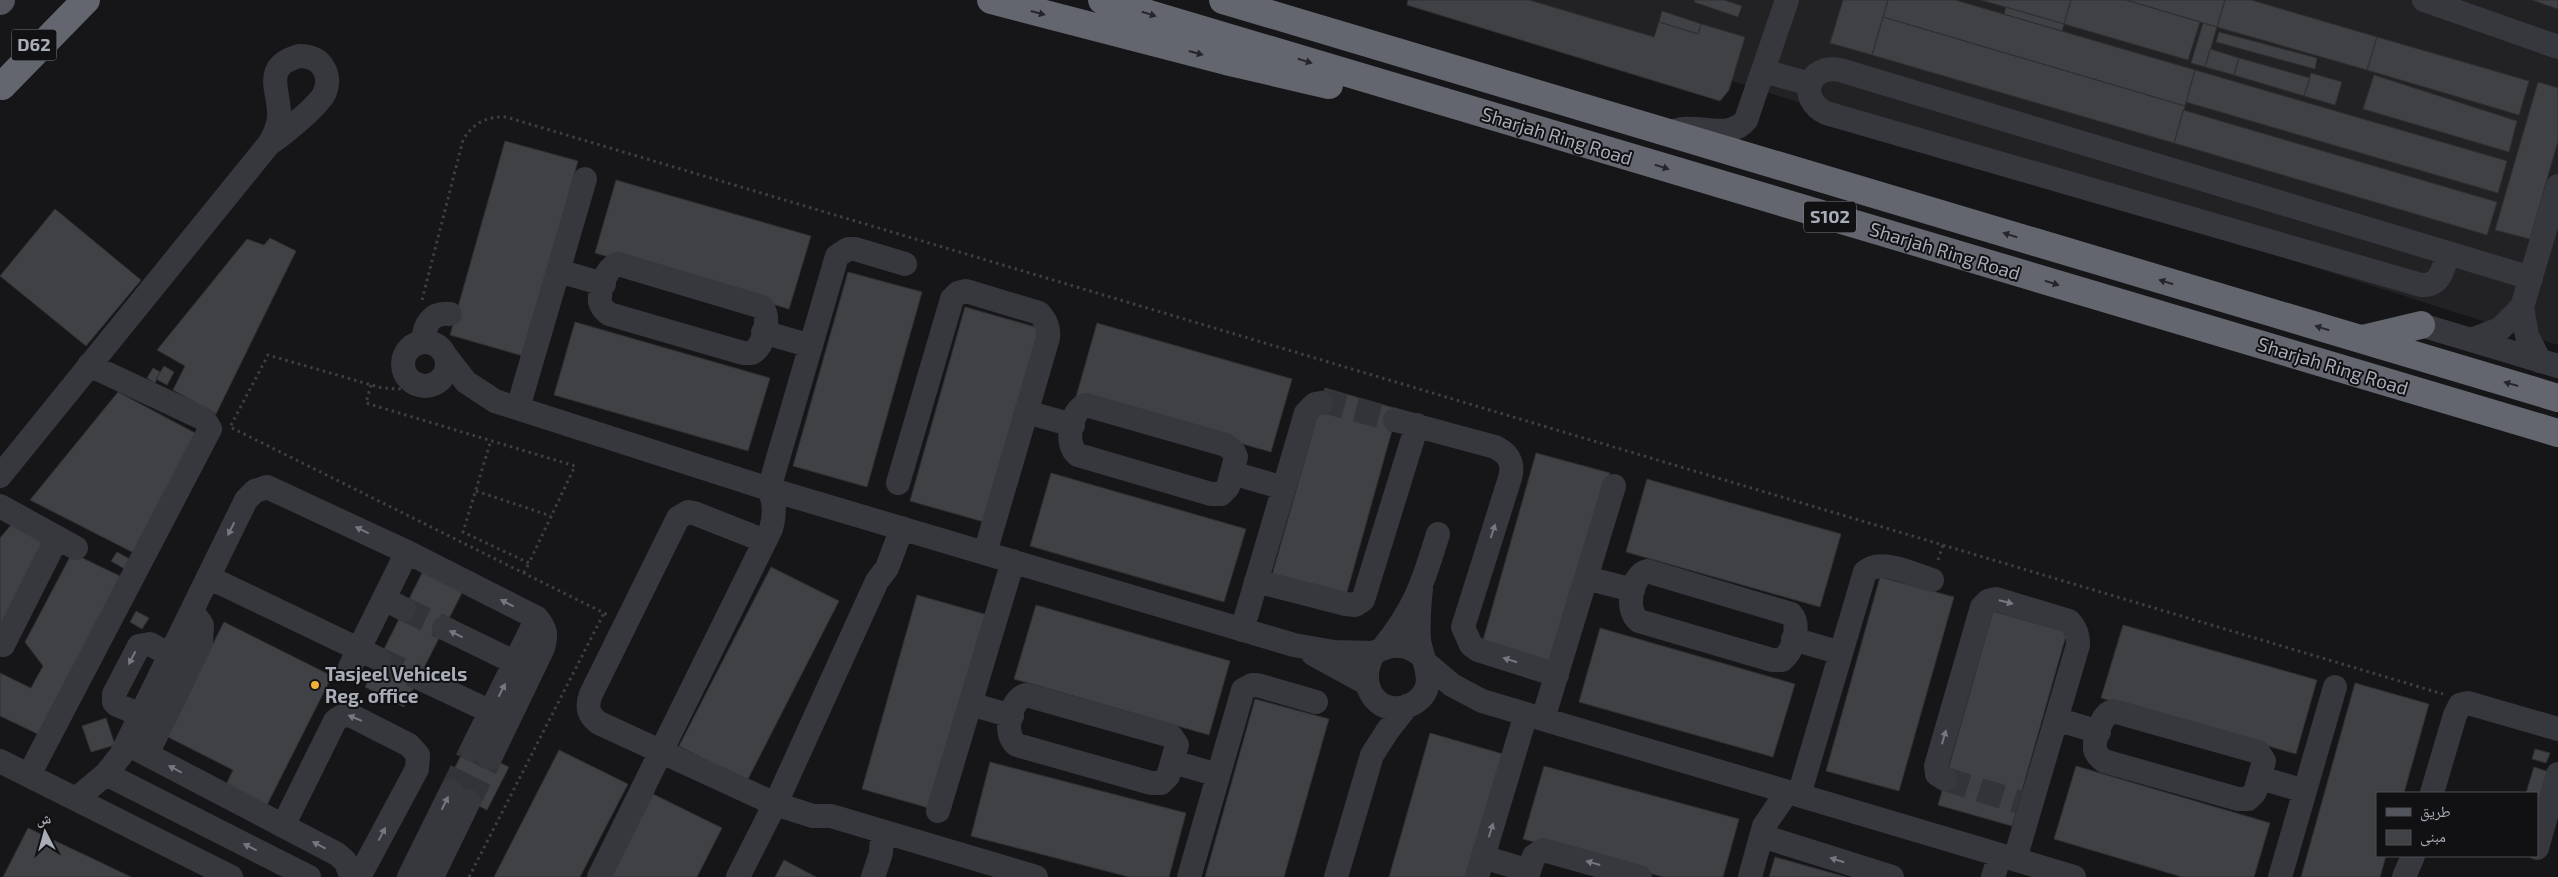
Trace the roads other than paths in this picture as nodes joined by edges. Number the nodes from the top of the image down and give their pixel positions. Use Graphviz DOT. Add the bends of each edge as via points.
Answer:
graph roads {
  1 [pos="68,0"];
  2 [pos="86,0"];
  3 [pos="991,0"];
  4 [pos="1102,0"];
  5 [pos="1223,0"];
  6 [pos="1786,0"];
  7 [pos="2424,0"];
  8 [pos="2558,47"];
  9 [pos="1764,71"];
  10 [pos="1810,84"];
  11 [pos="1,88"];
  12 [pos="1478,112"];
  13 [pos="1668,133"];
  14 [pos="269,144"];
  15 [pos="585,179"];
  16 [pos="2558,186"];
  17 [pos="2448,253"];
  18 [pos="905,264"];
  19 [pos="558,271"];
  20 [pos="2531,278"];
  21 [pos="604,284"];
  22 [pos="2522,307"];
  23 [pos="450,314"];
  24 [pos="2421,325"];
  25 [pos="763,332"];
  26 [pos="424,337"];
  27 [pos="2359,339"];
  28 [pos="2471,340"];
  29 [pos="811,346"];
  30 [pos="445,355"];
  31 [pos="2549,364"];
  32 [pos="89,365"];
  33 [pos="420,382"];
  34 [pos="2558,398"];
  35 [pos="495,401"];
  36 [pos="1321,402"];
  37 [pos="518,408"];
  38 [pos="1026,412"];
  39 [pos="1073,425"];
  40 [pos="2558,433"];
  41 [pos="1232,473"];
  42 [pos="0,476"];
  43 [pos="898,483"];
  44 [pos="1614,486"];
  45 [pos="1284,488"];
  46 [pos="769,489"];
  47 [pos="0,506"];
  48 [pos="896,526"];
  49 [pos="1438,534"];
  50 [pos="765,541"];
  51 [pos="407,552"];
  52 [pos="985,553"];
  53 [pos="1012,561"];
  54 [pos="208,577"];
  55 [pos="1586,578"];
  56 [pos="1932,580"];
  57 [pos="1256,581"];
  58 [pos="1421,589"];
  59 [pos="1633,590"];
  60 [pos="192,610"];
  61 [pos="444,628"];
  62 [pos="1242,630"];
  63 [pos="1793,639"];
  64 [pos="3,645"];
  65 [pos="1294,645"];
  66 [pos="1379,650"];
  67 [pos="1842,653"];
  68 [pos="170,655"];
  69 [pos="1424,660"];
  70 [pos="523,667"];
  71 [pos="1556,675"];
  72 [pos="419,678"];
  73 [pos="2335,687"];
  74 [pos="1368,688"];
  75 [pos="1482,701"];
  76 [pos="1316,702"];
  77 [pos="970,704"];
  78 [pos="1411,704"];
  79 [pos="141,715"];
  80 [pos="499,716"];
  81 [pos="1012,716"];
  82 [pos="1534,717"];
  83 [pos="2056,719"];
  84 [pos="2558,729"];
  85 [pos="2099,732"];
  86 [pos="137,749"];
  87 [pos="661,752"];
  88 [pos="481,753"];
  89 [pos="1372,755"];
  90 [pos="1173,762"];
  91 [pos="1,764"];
  92 [pos="106,774"];
  93 [pos="2558,774"];
  94 [pos="29,775"];
  95 [pos="1218,775"];
  96 [pos="2260,778"];
  97 [pos="1945,779"];
  98 [pos="2305,791"];
  99 [pos="2432,792"];
  100 [pos="1793,794"];
  101 [pos="460,796"];
  102 [pos="778,798"];
  103 [pos="76,799"];
  104 [pos="938,811"];
  105 [pos="284,826"];
  106 [pos="882,832"];
  107 [pos="1762,836"];
  108 [pos="440,837"];
  109 [pos="2538,842"];
  110 [pos="2414,857"];
  111 [pos="2414,857"];
  112 [pos="2003,864"];
  113 [pos="1480,867"];
  114 [pos="1528,874"];
  115 [pos="1886,876"];
  116 [pos="232,877"];
  117 [pos="309,877"];
  118 [pos="352,877"];
  119 [pos="359,877"];
  120 [pos="409,877"];
  121 [pos="432,877"];
  122 [pos="599,877"];
  123 [pos="738,877"];
  124 [pos="873,877"];
  125 [pos="1036,877"];
  126 [pos="1189,877"];
  127 [pos="1336,877"];
  128 [pos="1640,877"];
  129 [pos="1750,877"];
  130 [pos="2074,877"];
  131 [pos="2280,877"];
  132 [pos="2404,877"];
  133 [pos="2412,877"];
  1 -- 11 [label="main road, D62"];
  2 -- 11 [label="highway"];
  3 -- 12 [label="highway, one-way" via="1300,79"];
  4 -- 12 [label="highway, Sharjah Ring Road / S102, one-way"];
  5 -- 13 [label="highway, Sharjah Ring Road / S102"];
  6 -- 9 [label="street"];
  7 -- 8 [label="street"];
  9 -- 10 [label="street"];
  9 -- 13 [label="street" via="1749,115 1739,127 1724,131 1687,128"];
  10 -- 17 [label="street" via="1822,70 1840,70"];
  10 -- 17 [label="street" via="1812,102 1826,113 2421,285 2431,284 2440,278"];
  12 -- 40 [label="highway, Sharjah Ring Road / S102, one-way"];
  27 -- 13 [label="highway, Sharjah Ring Road / S102, one-way"];
  14 -- 32 [label="street"];
  15 -- 19 [label="street"];
  16 -- 20 [label="street"];
  17 -- 20 [label="street"];
  18 -- 29 [label="street" via="855,249 842,251 837,256"];
  19 -- 21 [label="street"];
  19 -- 37 [label="street"];
  20 -- 22 [label="street"];
  21 -- 25 [label="street" via="610,268 622,264 762,307 767,316"];
  21 -- 25 [label="street" via="600,301 609,314 748,354 757,350"];
  22 -- 28 [label="street" via="2500,329"];
  22 -- 31 [label="street" via="2527,336"];
  23 -- 26 [label="street" via="430,319"];
  24 -- 27 [label="highway"];
  24 -- 28 [label="street"];
  25 -- 29 [label="street"];
  26 -- 30 [label="street"];
  26 -- 33 [label="street" via="410,347 403,360 405,374"];
  34 -- 27 [label="highway, Sharjah Ring Road / S102, one-way"];
  28 -- 31 [label="street"];
  29 -- 46 [label="street"];
  30 -- 33 [label="street" via="445,373 439,380"];
  30 -- 35 [label="street" via="466,382"];
  32 -- 42 [label="street"];
  32 -- 94 [label="street" via="204,419 210,429"];
  33 -- 35 [label="street" via="462,396"];
  35 -- 37 [label="street"];
  36 -- 45 [label="street" via="1306,413"];
  37 -- 46 [label="street"];
  38 -- 39 [label="street"];
  38 -- 43 [label="street" via="1048,338 1045,320 1030,309 974,293 958,294 952,299"];
  38 -- 52 [label="street"];
  39 -- 41 [label="street" via="1079,408 1091,406 1226,446 1236,457"];
  39 -- 41 [label="street" via="1069,442 1078,455 1216,495 1228,487"];
  41 -- 45 [label="street"];
  44 -- 55 [label="street"];
  45 -- 57 [label="street"];
  46 -- 48 [label="street"];
  46 -- 50 [label="street" via="775,515"];
  47 -- 64 [label="street" via="66,543"];
  48 -- 52 [label="street"];
  48 -- 102 [label="street" via="878,563 877,581"];
  49 -- 58 [label="street"];
  50 -- 87 [label="street"];
  50 -- 87 [label="street" via="694,513 683,514 674,523 588,702 592,718"];
  51 -- 54 [label="street, one-way" via="267,487 255,491 246,500"];
  51 -- 54 [label="street" via="394,604 362,658"];
  70 -- 51 [label="street, one-way" via="546,638 544,627 537,618"];
  52 -- 53 [label="street"];
  53 -- 62 [label="street"];
  53 -- 77 [label="street"];
  54 -- 60 [label="street"];
  55 -- 59 [label="street"];
  55 -- 71 [label="street"];
  56 -- 67 [label="street" via="1883,566 1870,567 1863,578"];
  57 -- 62 [label="street"];
  71 -- 57 [label="street, one-way" via="1478,650 1465,636 1464,618 1512,469 1504,452 1467,440 1406,423 1363,600 1355,605 1346,604"];
  58 -- 66 [label="street" via="1404,620"];
  58 -- 69 [label="street" via="1418,623"];
  59 -- 63 [label="street" via="1640,574 1652,571 1777,609 1795,618"];
  59 -- 63 [label="street" via="1630,608 1638,621 1777,661 1786,657"];
  60 -- 68 [label="street"];
  60 -- 86 [label="street" via="202,625 201,643"];
  70 -- 61 [label="street, one-way"];
  62 -- 65 [label="street"];
  63 -- 67 [label="street"];
  65 -- 66 [label="street" via="1334,652"];
  65 -- 74 [label="street"];
  66 -- 69 [label="street" via="1403,645"];
  66 -- 74 [label="street" via="1365,672"];
  67 -- 100 [label="street"];
  68 -- 79 [label="street"];
  68 -- 79 [label="street, one-way" via="150,644 139,646 114,694 117,705"];
  69 -- 75 [label="street" via="1452,685"];
  69 -- 78 [label="street" via="1428,685"];
  80 -- 70 [label="street, one-way"];
  71 -- 82 [label="street"];
  72 -- 80 [label="street"];
  73 -- 98 [label="street"];
  74 -- 78 [label="street" via="1377,701 1386,706"];
  74 -- 89 [label="street" via="1373,724"];
  75 -- 78 [label="street"];
  75 -- 82 [label="street"];
  76 -- 95 [label="street" via="1257,685 1247,687 1240,695"];
  77 -- 81 [label="street"];
  77 -- 104 [label="street"];
  78 -- 89 [label="street"];
  79 -- 86 [label="street"];
  80 -- 88 [label="street"];
  81 -- 90 [label="street" via="1018,698 1030,695 1171,736 1176,745"];
  81 -- 90 [label="street" via="1008,732 1017,746 1156,784 1165,780"];
  82 -- 100 [label="street"];
  113 -- 82 [label="street, one-way"];
  83 -- 85 [label="street"];
  97 -- 83 [label="street, one-way" via="1937,774 1936,766 1982,607 1988,601 2004,600 2060,617 2075,628 2078,645"];
  83 -- 112 [label="street"];
  84 -- 99 [label="street" via="2468,703 2460,705 2454,715"];
  85 -- 96 [label="street" via="2106,714 2117,711 2258,752 2264,761"];
  85 -- 96 [label="street" via="2097,753 2104,761 2114,764 2243,800 2252,796"];
  86 -- 92 [label="street"];
  105 -- 86 [label="street, one-way"];
  87 -- 102 [label="street"];
  87 -- 122 [label="street"];
  89 -- 127 [label="street"];
  90 -- 95 [label="street"];
  91 -- 94 [label="street"];
  92 -- 103 [label="street"];
  117 -- 92 [label="street, one-way"];
  93 -- 109 [label="street"];
  94 -- 103 [label="street"];
  95 -- 126 [label="street"];
  96 -- 98 [label="street"];
  98 -- 131 [label="street"];
  100 -- 107 [label="street" via="1770,814"];
  100 -- 112 [label="street"];
  108 -- 101 [label="street, one-way"];
  102 -- 106 [label="street" via="813,816 831,816"];
  102 -- 123 [label="street"];
  103 -- 116 [label="street"];
  118 -- 105 [label="street, one-way" via="345,861 337,854"];
  119 -- 105 [label="street, one-way" via="417,769 418,755 409,745 354,717 340,716"];
  106 -- 124 [label="street" via="881,853"];
  106 -- 125 [label="street"];
  115 -- 107 [label="street, one-way"];
  107 -- 129 [label="street"];
  108 -- 120 [label="street"];
  108 -- 121 [label="street"];
  110 -- 132 [label="street"];
  111 -- 133 [label="street"];
  112 -- 130 [label="street"];
  113 -- 114 [label="street"];
  128 -- 114 [label="street, one-way" via="1543,850 1536,853"];
}
